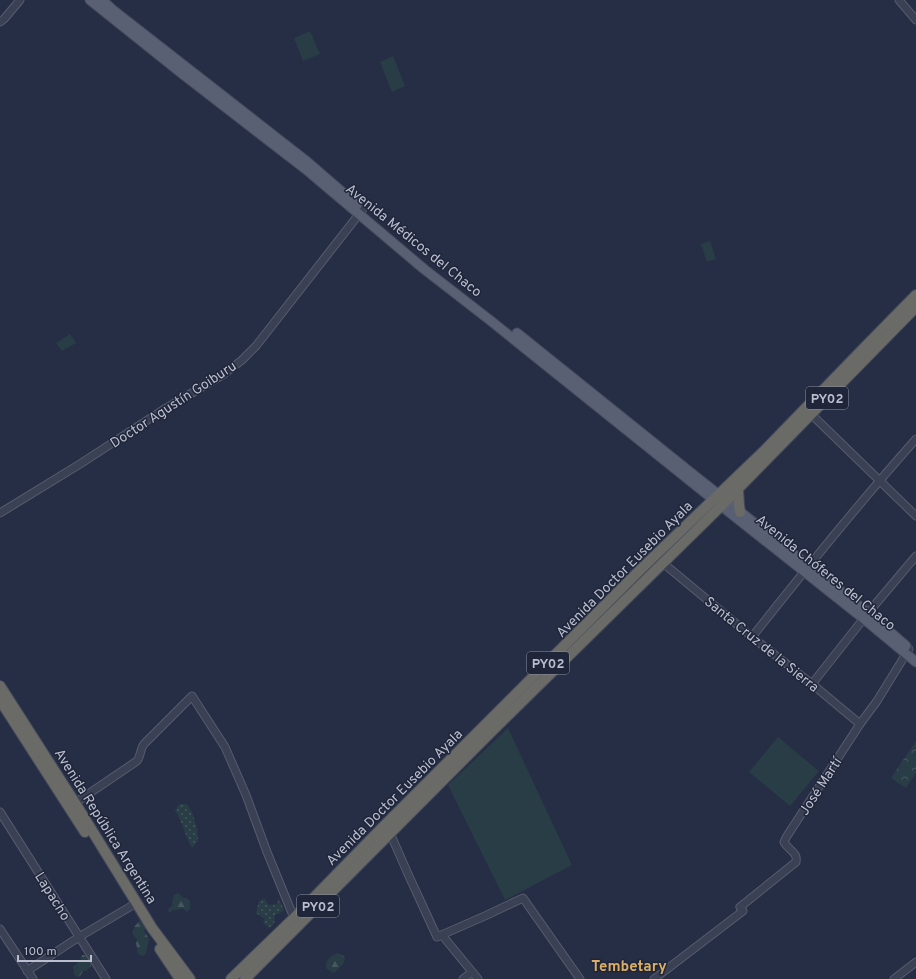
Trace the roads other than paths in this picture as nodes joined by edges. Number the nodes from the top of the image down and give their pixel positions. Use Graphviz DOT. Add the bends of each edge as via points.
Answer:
graph roads {
  1 [pos="20,0"];
  2 [pos="90,0"];
  3 [pos="102,0"];
  4 [pos="898,0"];
  5 [pos="916,20"];
  6 [pos="0,22"];
  7 [pos="361,212"];
  8 [pos="916,295"];
  9 [pos="916,307"];
  10 [pos="811,414"];
  11 [pos="916,439"];
  12 [pos="879,480"];
  13 [pos="738,489"];
  14 [pos="720,501"];
  15 [pos="740,512"];
  16 [pos="0,513"];
  17 [pos="916,516"];
  18 [pos="916,556"];
  19 [pos="663,563"];
  20 [pos="806,569"];
  21 [pos="866,616"];
  22 [pos="600,618"];
  23 [pos="752,637"];
  24 [pos="911,653"];
  25 [pos="916,662"];
  26 [pos="812,684"];
  27 [pos="0,686"];
  28 [pos="0,700"];
  29 [pos="860,724"];
  30 [pos="76,803"];
  31 [pos="0,812"];
  32 [pos="387,830"];
  33 [pos="116,875"];
  34 [pos="133,905"];
  35 [pos="294,918"];
  36 [pos="149,926"];
  37 [pos="0,929"];
  38 [pos="439,936"];
  39 [pos="79,937"];
  40 [pos="916,962"];
  41 [pos="27,971"];
  42 [pos="472,972"];
  43 [pos="33,979"];
  44 [pos="106,979"];
  45 [pos="180,979"];
  46 [pos="186,979"];
  47 [pos="190,979"];
  48 [pos="194,979"];
  49 [pos="231,979"];
  50 [pos="245,979"];
  51 [pos="463,979"];
  52 [pos="478,979"];
  53 [pos="580,979"];
  54 [pos="654,979"];
  55 [pos="894,979"];
  1 -- 6 [label="street"];
  2 -- 7 [label="main road, Avenida Médicos del Chaco"];
  3 -- 7 [label="main road, Avenida Médicos del Chaco" via="305,160"];
  4 -- 5 [label="street"];
  7 -- 14 [label="main road, Avenida Médicos del Chaco" via="592,393"];
  7 -- 16 [label="street, Doctor Agustín Goiburu" via="256,346 242,360 224,374"];
  8 -- 14 [label="highway, Avenida Doctor Eusebio Ayala / PY02" via="766,449"];
  9 -- 10 [label="highway, Avenida Doctor Eusebio Ayala / PY02"];
  10 -- 12 [label="street"];
  10 -- 13 [label="highway, Avenida Doctor Eusebio Ayala / PY02"];
  11 -- 12 [label="street"];
  12 -- 17 [label="street"];
  12 -- 20 [label="street"];
  13 -- 14 [label="highway, Avenida Doctor Eusebio Ayala / PY02"];
  13 -- 15 [label="highway"];
  14 -- 15 [label="main road, Avenida Chóferes del Chaco"];
  14 -- 19 [label="highway, Avenida Doctor Eusebio Ayala / PY02"];
  14 -- 20 [label="main road, Avenida Chóferes del Chaco"];
  14 -- 22 [label="highway, Avenida Doctor Eusebio Ayala / PY02"];
  15 -- 20 [label="main road, Avenida Chóferes del Chaco"];
  18 -- 21 [label="street"];
  19 -- 22 [label="highway, Avenida Doctor Eusebio Ayala / PY02"];
  19 -- 23 [label="street, Santa Cruz de la Sierra"];
  20 -- 21 [label="main road, Avenida Chóferes del Chaco"];
  20 -- 23 [label="street"];
  21 -- 24 [label="main road, Avenida Chóferes del Chaco"];
  21 -- 26 [label="street"];
  22 -- 32 [label="highway, Avenida Doctor Eusebio Ayala / PY02"];
  23 -- 26 [label="street, Santa Cruz de la Sierra"];
  24 -- 25 [label="main road, Avenida Chóferes del Chaco"];
  24 -- 29 [label="street, José Martí"];
  26 -- 29 [label="street, Santa Cruz de la Sierra"];
  27 -- 30 [label="highway, Avenida República Argentina"];
  28 -- 33 [label="highway, Avenida República Argentina"];
  29 -- 54 [label="street, José Martí" via="784,842 796,855 796,862"];
  30 -- 33 [label="highway, Avenida República Argentina"];
  30 -- 35 [label="street" via="137,761 144,744 192,696 231,760"];
  31 -- 39 [label="street, Lapacho"];
  32 -- 35 [label="highway, Avenida Doctor Eusebio Ayala / PY02"];
  32 -- 38 [label="street"];
  32 -- 50 [label="highway, Avenida Doctor Eusebio Ayala / PY02" via="301,924"];
  33 -- 34 [label="highway, Avenida República Argentina"];
  33 -- 36 [label="highway, Avenida República Argentina"];
  34 -- 36 [label="highway, Avenida República Argentina"];
  34 -- 39 [label="street"];
  35 -- 49 [label="highway, Avenida Doctor Eusebio Ayala / PY02"];
  36 -- 45 [label="highway" via="148,933"];
  36 -- 46 [label="highway, Avenida República Argentina"];
  36 -- 47 [label="highway, Avenida República Argentina"];
  36 -- 48 [label="highway" via="154,925"];
  37 -- 41 [label="street"];
  38 -- 42 [label="street"];
  38 -- 53 [label="street" via="523,898"];
  39 -- 41 [label="street"];
  39 -- 44 [label="street, Lapacho"];
  40 -- 55 [label="street"];
  41 -- 43 [label="street"];
  42 -- 51 [label="street"];
  42 -- 52 [label="street"];
}
